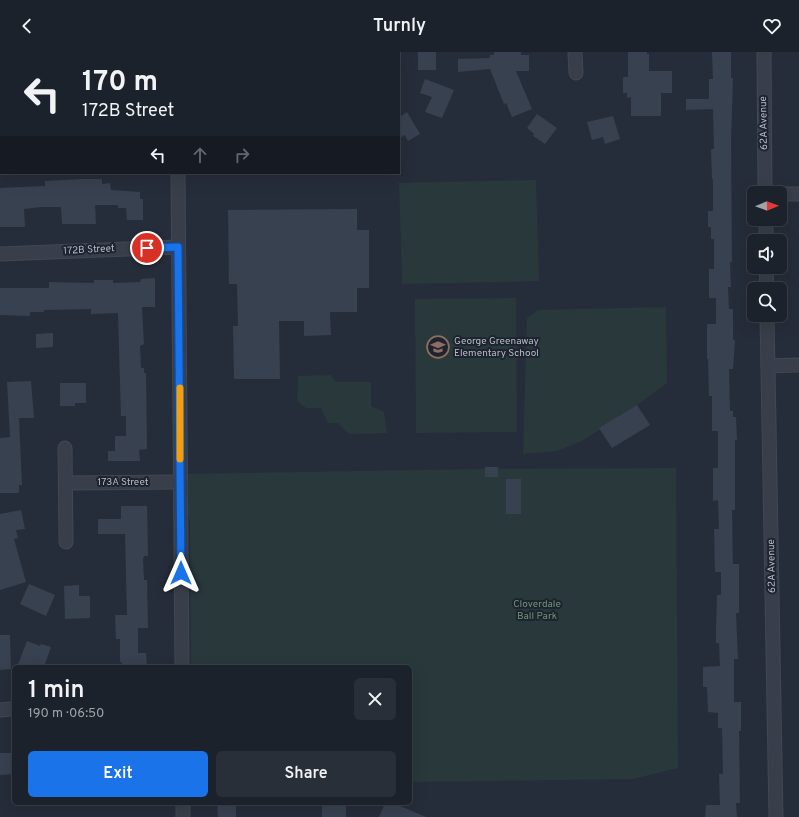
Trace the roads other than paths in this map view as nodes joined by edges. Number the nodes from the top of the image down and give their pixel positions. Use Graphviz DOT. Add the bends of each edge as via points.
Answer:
graph roads {
  1 [pos="576,52"];
  2 [pos="764,52"];
  3 [pos="576,72"];
  4 [pos="178,174"];
  5 [pos="765,186"];
  6 [pos="787,194"];
  7 [pos="799,194"];
  8 [pos="178,247"];
  9 [pos="0,254"];
  10 [pos="767,322"];
  11 [pos="799,365"];
  12 [pos="768,366"];
  13 [pos="65,448"];
  14 [pos="180,482"];
  15 [pos="66,483"];
  16 [pos="66,542"];
  17 [pos="182,665"];
  18 [pos="183,805"];
  19 [pos="183,817"];
  20 [pos="776,817"];
  1 -- 3 [label="street"];
  2 -- 5 [label="street, 62A Avenue"];
  4 -- 8 [label="street"];
  6 -- 7 [label="street"];
  8 -- 9 [label="street, 172B Street"];
  8 -- 14 [label="street"];
  10 -- 12 [label="street, 62A Avenue"];
  11 -- 12 [label="street"];
  12 -- 20 [label="street, 62A Avenue"];
  13 -- 15 [label="street"];
  14 -- 15 [label="street, 173A Street"];
  14 -- 17 [label="street"];
  15 -- 16 [label="street"];
  18 -- 19 [label="street"];
}
